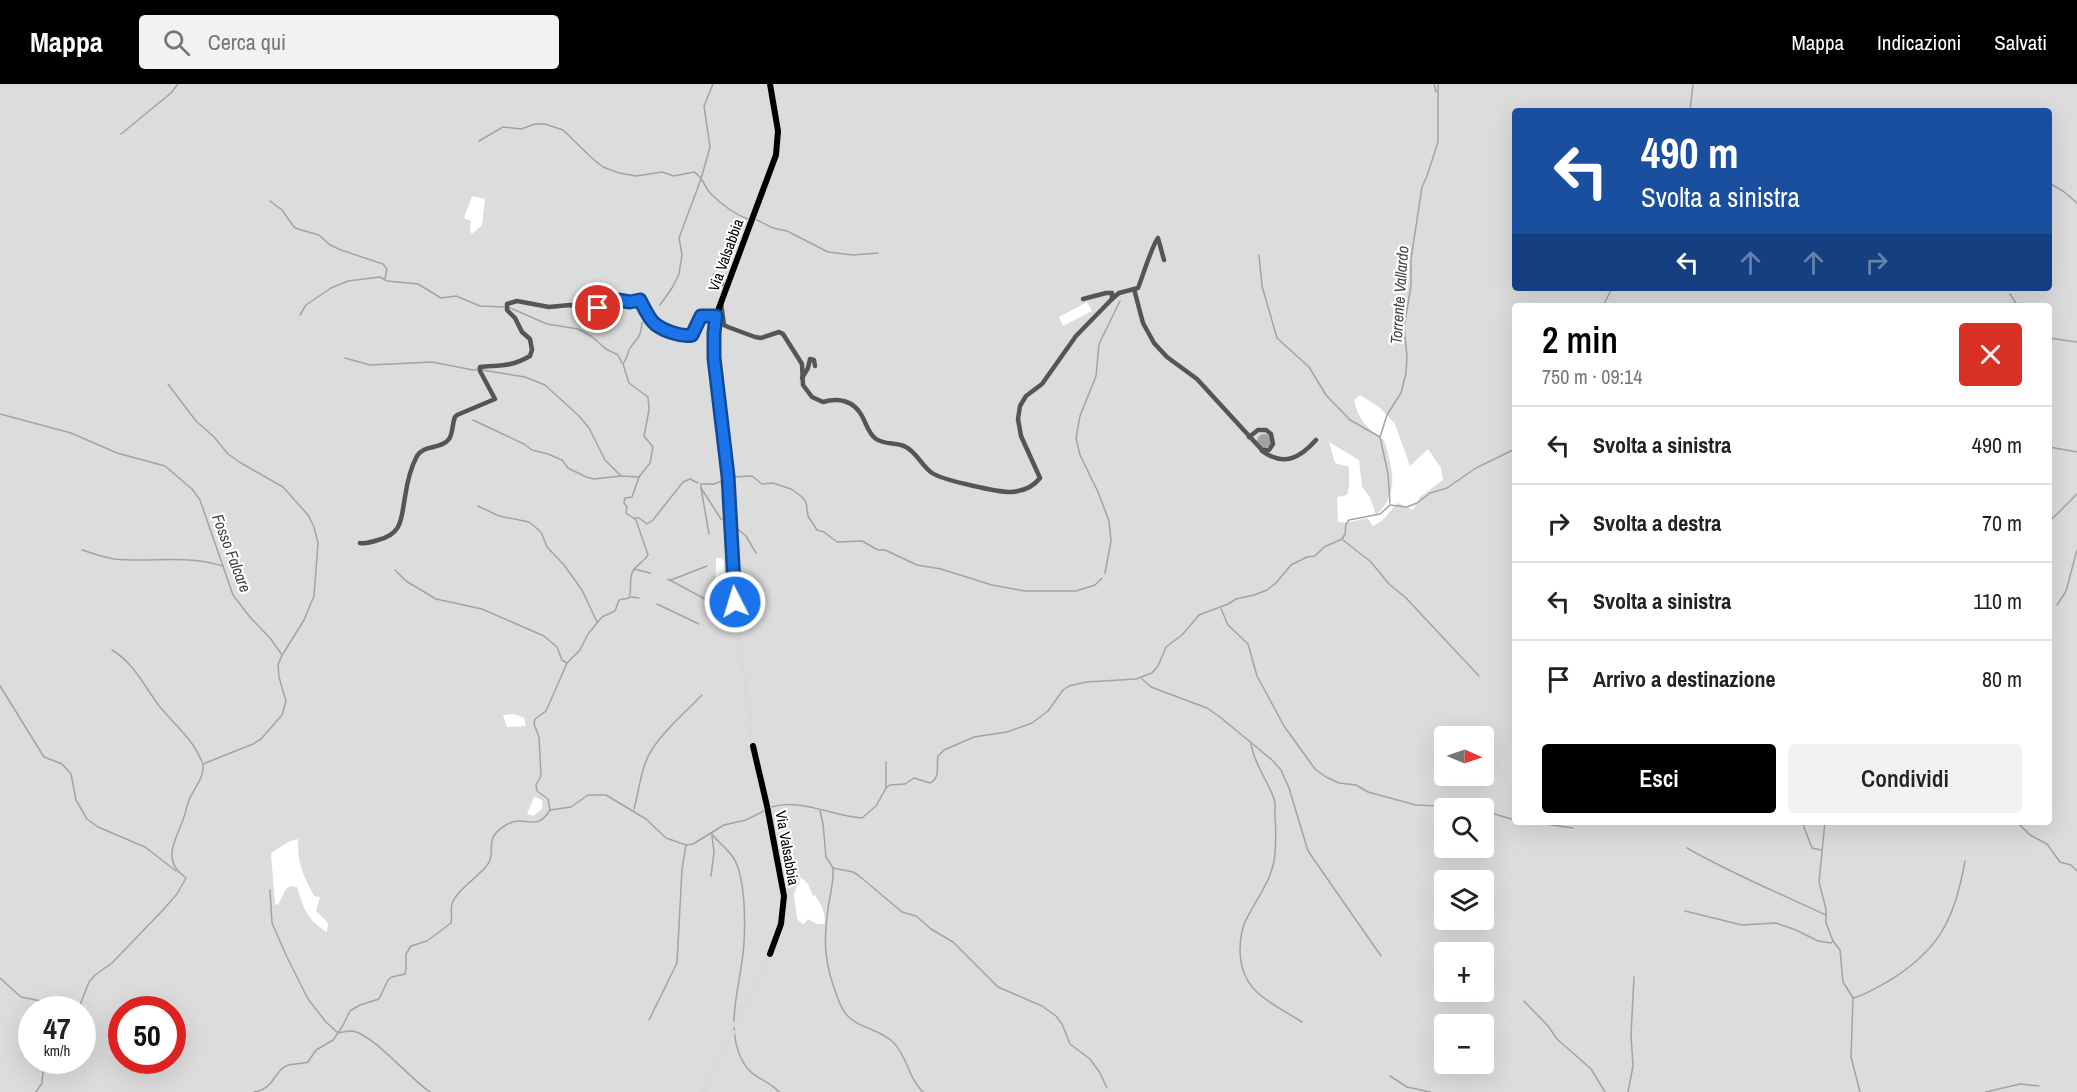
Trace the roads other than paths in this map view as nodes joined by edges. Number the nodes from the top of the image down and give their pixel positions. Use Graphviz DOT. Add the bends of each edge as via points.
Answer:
graph roads {
  1 [pos="770,84"];
  2 [pos="1164,260"];
  3 [pos="715,275"];
  4 [pos="722,284"];
  5 [pos="1134,289"];
  6 [pos="1112,298"];
  7 [pos="1083,299"];
  8 [pos="721,303"];
  9 [pos="716,316"];
  10 [pos="815,366"];
  11 [pos="802,378"];
  12 [pos="1250,437"];
  13 [pos="1316,440"];
  14 [pos="1262,450"];
  15 [pos="360,543"];
  16 [pos="737,616"];
  17 [pos="754,748"];
  18 [pos="770,954"];
  1 -- 8 [label="main road, Via Valsabbia" via="778,148"];
  2 -- 5 [label="street" via="1158,238 1138,288"];
  3 -- 4 [label="street"];
  5 -- 6 [label="street"];
  5 -- 12 [label="street" via="1143,323 1154,343 1197,379"];
  6 -- 7 [label="street" via="1112,293 1106,293"];
  6 -- 11 [label="street" via="1020,406 1021,436 1040,478 1023,490 1006,492 933,474 905,446 876,439 861,414 848,402 823,402 812,397"];
  8 -- 9 [label="main road, Via Valsabbia"];
  8 -- 11 [label="street" via="724,325 761,338 783,334 802,364"];
  9 -- 15 [label="street" via="701,316 692,335 686,336 656,325 640,300 618,300 606,309 549,307 517,301 507,304 530,339 530,356 506,366 480,367 495,399 457,415 448,440 418,454 398,527 389,537"];
  9 -- 16 [label="main road, Via Valsabbia" via="714,360 728,476"];
  10 -- 11 [label="street" via="810,359"];
  12 -- 14 [label="street"];
  12 -- 14 [label="street" via="1258,430 1271,434 1273,444 1269,450"];
  13 -- 14 [label="street" via="1297,458 1287,461"];
  17 -- 18 [label="main road, Via Valsabbia" via="784,904"];
}
